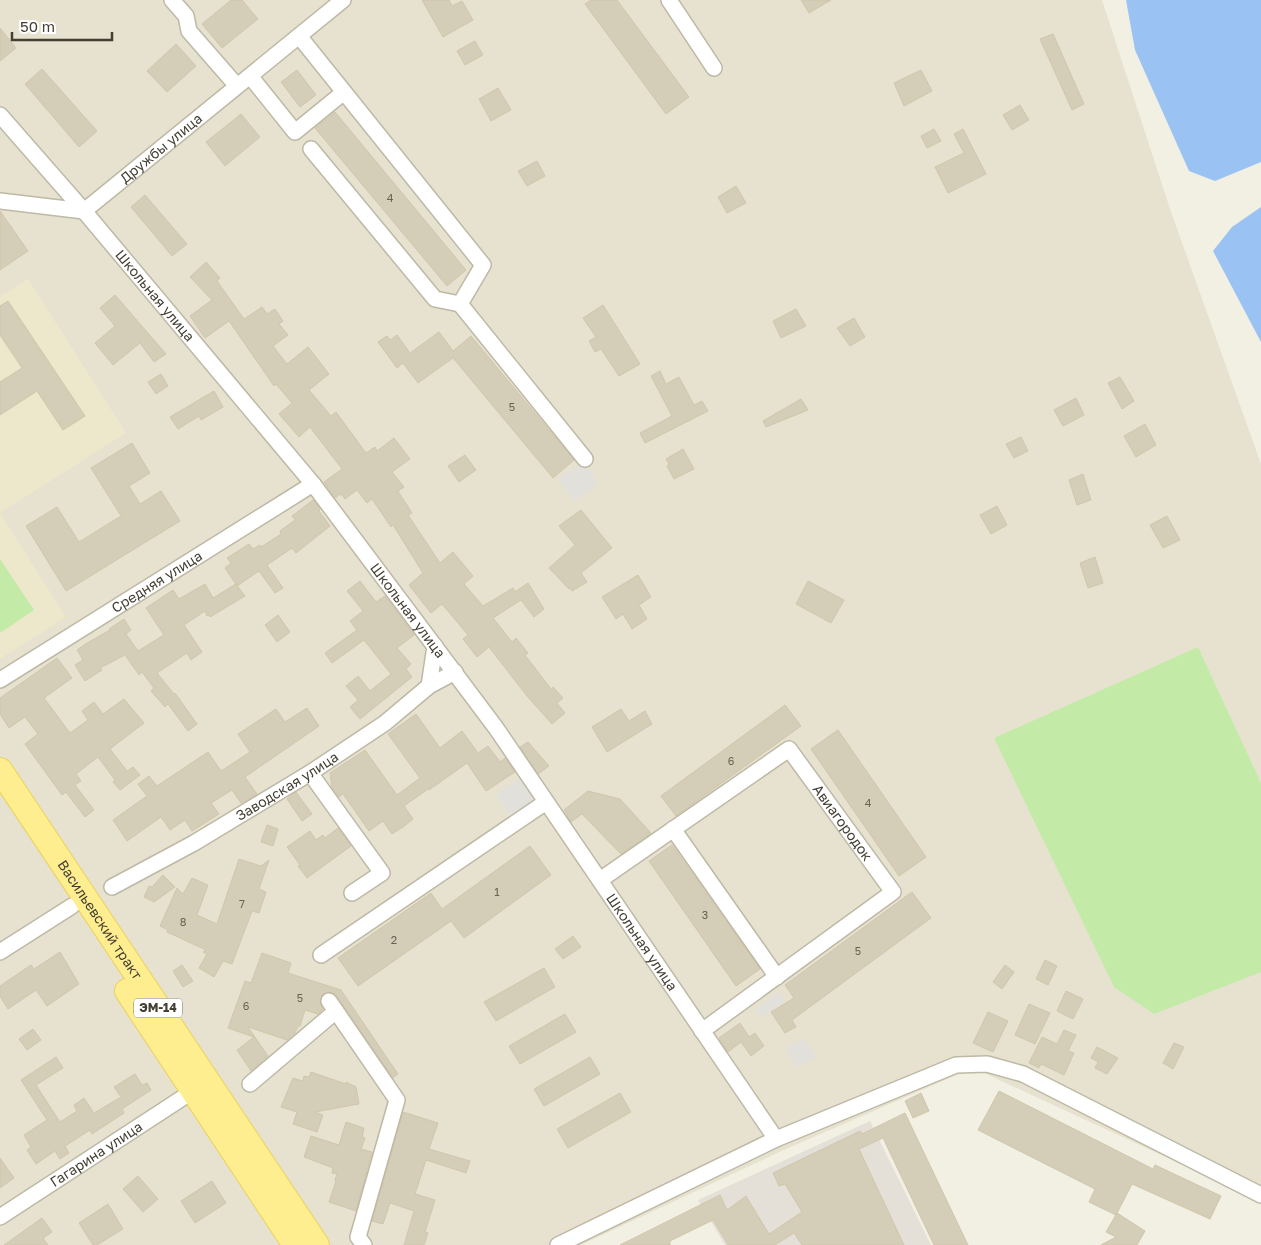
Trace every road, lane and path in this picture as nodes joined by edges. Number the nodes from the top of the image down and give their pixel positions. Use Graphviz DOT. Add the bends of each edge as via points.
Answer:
graph roads {
  1 [pos="172,0"];
  2 [pos="343,0"];
  3 [pos="669,0"];
  4 [pos="299,36"];
  5 [pos="714,68"];
  6 [pos="250,76"];
  7 [pos="237,86"];
  8 [pos="344,92"];
  9 [pos="0,115"];
  10 [pos="311,149"];
  11 [pos="0,201"];
  12 [pos="84,211"];
  13 [pos="460,304"];
  14 [pos="585,459"];
  15 [pos="313,484"];
  16 [pos="435,646"];
  17 [pos="455,672"];
  18 [pos="0,680"];
  19 [pos="428,686"];
  20 [pos="0,770"];
  21 [pos="310,773"];
  22 [pos="0,798"];
  23 [pos="546,802"];
  24 [pos="673,829"];
  25 [pos="600,880"];
  26 [pos="112,887"];
  27 [pos="352,893"];
  28 [pos="72,906"];
  29 [pos="0,952"];
  30 [pos="321,955"];
  31 [pos="777,977"];
  32 [pos="702,1030"];
  33 [pos="250,1084"];
  34 [pos="193,1091"];
  35 [pos="776,1139"];
  36 [pos="1261,1195"];
  37 [pos="0,1216"];
  38 [pos="296,1245"];
  39 [pos="317,1245"];
  40 [pos="364,1245"];
  41 [pos="558,1245"];
  1 -- 7 [label="street" via="186,16 189,31"];
  2 -- 4 [label="street, Дружбы улица"];
  3 -- 5 [label="street"];
  4 -- 6 [label="street, Дружбы улица"];
  4 -- 8 [label="street"];
  6 -- 7 [label="street, Дружбы улица"];
  6 -- 8 [label="street" via="295,132"];
  7 -- 12 [label="street, Дружбы улица"];
  8 -- 13 [label="street" via="483,265"];
  9 -- 12 [label="street, Школьная улица"];
  10 -- 13 [label="street" via="435,299"];
  11 -- 12 [label="street"];
  12 -- 15 [label="street, Школьная улица"];
  13 -- 14 [label="street"];
  15 -- 16 [label="street, Школьная улица"];
  15 -- 18 [label="street, Средняя улица"];
  16 -- 17 [label="street, Школьная улица"];
  16 -- 19 [label="street"];
  17 -- 19 [label="street, Заводская улица"];
  17 -- 23 [label="street, Школьная улица"];
  19 -- 21 [label="street, Заводская улица" via="385,723"];
  20 -- 39 [label="main road, Васильевский тракт / ЭМ-14"];
  21 -- 26 [label="street, Заводская улица" via="194,843"];
  21 -- 27 [label="street" via="382,873"];
  22 -- 28 [label="main road, Васильевский тракт / ЭМ-14"];
  23 -- 25 [label="street, Школьная улица"];
  23 -- 30 [label="street"];
  24 -- 25 [label="street, Авиагородок"];
  24 -- 31 [label="street"];
  24 -- 31 [label="street, Авиагородок" via="789,749 893,892"];
  25 -- 32 [label="street, Школьная улица"];
  28 -- 29 [label="street"];
  28 -- 34 [label="main road, Васильевский тракт / ЭМ-14"];
  31 -- 32 [label="street, Авиагородок"];
  32 -- 35 [label="street, Школьная улица"];
  33 -- 40 [label="street" via="333,1006 397,1100 358,1237"];
  34 -- 37 [label="street, Гагарина улица"];
  34 -- 38 [label="main road, Васильевский тракт / ЭМ-14"];
  35 -- 36 [label="street" via="956,1065 987,1064 1023,1074"];
  35 -- 41 [label="street"];
}
